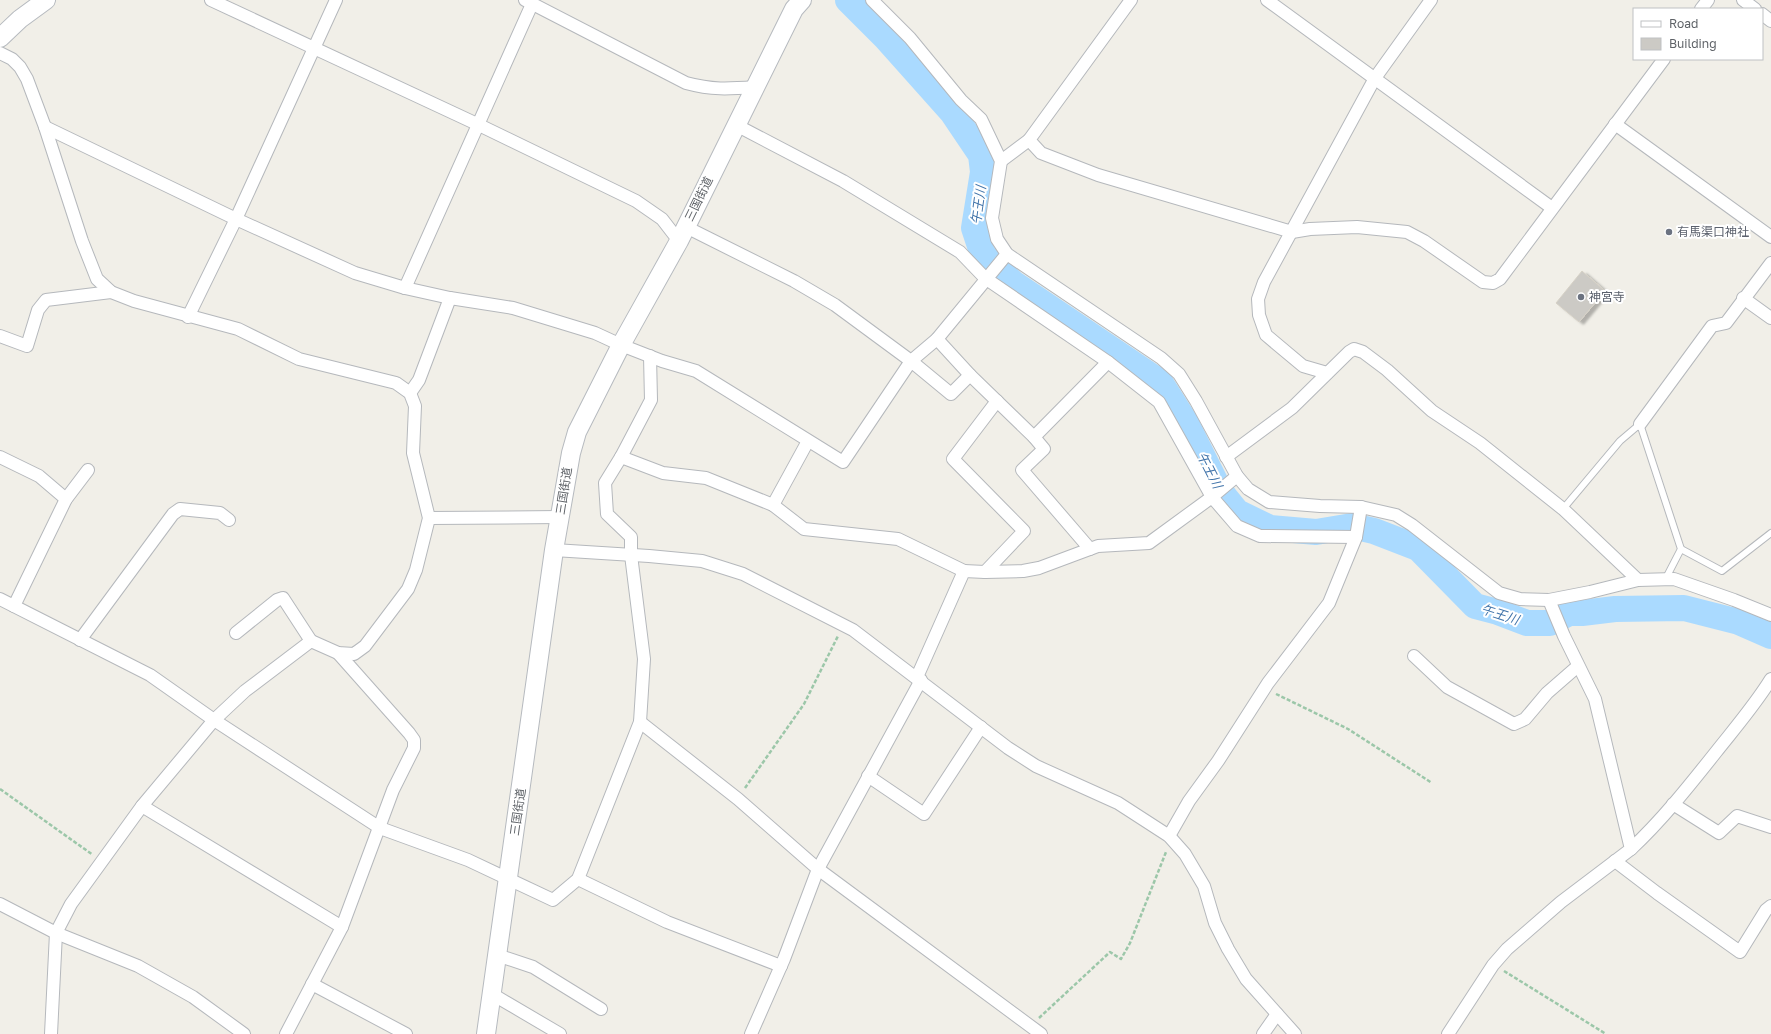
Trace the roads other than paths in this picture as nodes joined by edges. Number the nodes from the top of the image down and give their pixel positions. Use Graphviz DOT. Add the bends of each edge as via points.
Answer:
graph roads {
  1 [pos="46,0"];
  2 [pos="211,0"];
  3 [pos="336,0"];
  4 [pos="802,0"];
  5 [pos="872,0"];
  6 [pos="1131,0"];
  7 [pos="1267,0"];
  8 [pos="1431,0"];
  9 [pos="1708,0"];
  10 [pos="1743,0"];
  11 [pos="528,2"];
  12 [pos="1702,8"];
  13 [pos="1754,8"];
  14 [pos="1763,15"];
  15 [pos="1771,21"];
  16 [pos="0,38"];
  17 [pos="314,48"];
  18 [pos="0,53"];
  19 [pos="1663,60"];
  20 [pos="1375,78"];
  21 [pos="755,87"];
  22 [pos="477,124"];
  23 [pos="1615,124"];
  24 [pos="736,125"];
  25 [pos="45,127"];
  26 [pos="1029,140"];
  27 [pos="1001,161"];
  28 [pos="1552,208"];
  29 [pos="236,219"];
  30 [pos="1292,232"];
  31 [pos="682,234"];
  32 [pos="1771,237"];
  33 [pos="1005,255"];
  34 [pos="1771,263"];
  35 [pos="985,278"];
  36 [pos="405,288"];
  37 [pos="111,292"];
  38 [pos="450,298"];
  39 [pos="1743,298"];
  40 [pos="188,316"];
  41 [pos="1771,318"];
  42 [pos="0,336"];
  43 [pos="937,338"];
  44 [pos="621,345"];
  45 [pos="650,356"];
  46 [pos="911,361"];
  47 [pos="1108,362"];
  48 [pos="1327,373"];
  49 [pos="970,375"];
  50 [pos="410,393"];
  51 [pos="997,401"];
  52 [pos="1640,424"];
  53 [pos="1034,436"];
  54 [pos="808,441"];
  55 [pos="0,457"];
  56 [pos="622,457"];
  57 [pos="1226,457"];
  58 [pos="88,470"];
  59 [pos="1234,478"];
  60 [pos="1212,497"];
  61 [pos="66,499"];
  62 [pos="773,506"];
  63 [pos="1361,509"];
  64 [pos="1563,509"];
  65 [pos="560,517"];
  66 [pos="429,518"];
  67 [pos="228,520"];
  68 [pos="1771,533"];
  69 [pos="1356,537"];
  70 [pos="1090,549"];
  71 [pos="1681,549"];
  72 [pos="554,550"];
  73 [pos="631,554"];
  74 [pos="964,571"];
  75 [pos="985,572"];
  76 [pos="1666,578"];
  77 [pos="1638,580"];
  78 [pos="0,599"];
  79 [pos="1550,604"];
  80 [pos="14,606"];
  81 [pos="1771,615"];
  82 [pos="236,632"];
  83 [pos="80,640"];
  84 [pos="311,641"];
  85 [pos="338,653"];
  86 [pos="1414,656"];
  87 [pos="1578,666"];
  88 [pos="919,679"];
  89 [pos="1771,679"];
  90 [pos="214,720"];
  91 [pos="640,722"];
  92 [pos="981,727"];
  93 [pos="868,776"];
  94 [pos="1673,804"];
  95 [pos="142,806"];
  96 [pos="380,828"];
  97 [pos="1771,828"];
  98 [pos="1170,838"];
  99 [pos="1631,849"];
  100 [pos="1616,861"];
  101 [pos="818,869"];
  102 [pos="508,879"];
  103 [pos="578,879"];
  104 [pos="0,904"];
  105 [pos="1771,906"];
  106 [pos="342,927"];
  107 [pos="56,933"];
  108 [pos="497,955"];
  109 [pos="781,966"];
  110 [pos="312,984"];
  111 [pos="492,994"];
  112 [pos="601,1009"];
  113 [pos="1277,1014"];
  114 [pos="51,1034"];
  115 [pos="244,1034"];
  116 [pos="286,1034"];
  117 [pos="406,1034"];
  118 [pos="486,1034"];
  119 [pos="560,1034"];
  120 [pos="751,1034"];
  121 [pos="1041,1034"];
  122 [pos="1263,1034"];
  123 [pos="1296,1034"];
  124 [pos="1448,1034"];
  1 -- 16 [label="street"];
  2 -- 17 [label="street"];
  3 -- 17 [label="street"];
  4 -- 21 [label="street, 三国街道" via="794,9"];
  5 -- 27 [label="street" via="910,38 961,100 981,119"];
  6 -- 26 [label="street"];
  7 -- 20 [label="street"];
  8 -- 20 [label="street"];
  9 -- 12 [label="street"];
  10 -- 13 [label="street"];
  11 -- 21 [label="street" via="686,84 722,90"];
  11 -- 22 [label="street"];
  14 -- 15 [label="street"];
  17 -- 22 [label="street"];
  17 -- 29 [label="street"];
  18 -- 25 [label="street" via="20,67"];
  19 -- 23 [label="street"];
  20 -- 28 [label="street"];
  20 -- 30 [label="street"];
  21 -- 24 [label="street, 三国街道"];
  22 -- 31 [label="street" via="636,201"];
  22 -- 36 [label="street"];
  23 -- 28 [label="street"];
  23 -- 32 [label="street"];
  24 -- 31 [label="street, 三国街道"];
  24 -- 35 [label="street" via="843,181 960,252"];
  25 -- 29 [label="street"];
  25 -- 37 [label="street" via="97,279"];
  26 -- 27 [label="street"];
  26 -- 30 [label="street" via="1041,153 1098,175"];
  27 -- 33 [label="street" via="992,218 997,239"];
  28 -- 30 [label="street" via="1500,279 1493,283 1483,282 1407,232 1356,227"];
  29 -- 36 [label="street" via="355,274"];
  29 -- 40 [label="street"];
  30 -- 48 [label="street" via="1264,282 1258,299 1259,315 1266,335 1303,366"];
  31 -- 44 [label="street, 三国街道"];
  31 -- 46 [label="street" via="794,281 835,305"];
  33 -- 35 [label="street"];
  33 -- 57 [label="street" via="1161,358 1179,374"];
  34 -- 39 [label="street"];
  35 -- 43 [label="street"];
  35 -- 47 [label="street"];
  36 -- 38 [label="street"];
  37 -- 40 [label="street"];
  37 -- 42 [label="street" via="46,300 38,310 27,346"];
  38 -- 44 [label="street" via="513,308 595,333"];
  38 -- 50 [label="street" via="419,380"];
  39 -- 41 [label="street"];
  39 -- 52 [label="street" via="1726,323 1712,326"];
  40 -- 50 [label="street" via="238,329 299,359 396,383"];
  43 -- 46 [label="street"];
  43 -- 49 [label="street"];
  44 -- 45 [label="street"];
  44 -- 65 [label="street, 三国街道" via="577,432"];
  45 -- 54 [label="street" via="696,371"];
  45 -- 56 [label="street" via="651,400"];
  46 -- 49 [label="street" via="951,394"];
  46 -- 54 [label="street" via="843,462"];
  47 -- 53 [label="street"];
  47 -- 60 [label="street" via="1159,402"];
  48 -- 57 [label="street" via="1292,408"];
  48 -- 64 [label="street" via="1354,349 1363,352 1388,370 1432,411 1480,443"];
  49 -- 51 [label="street"];
  50 -- 66 [label="street" via="414,406 413,453"];
  51 -- 53 [label="street"];
  51 -- 75 [label="street" via="953,459 1024,531"];
  52 -- 64 [label="lane" via="1620,441"];
  52 -- 71 [label="lane"];
  53 -- 70 [label="street" via="1044,449 1022,470"];
  54 -- 62 [label="street"];
  55 -- 61 [label="street" via="39,476"];
  56 -- 62 [label="street" via="663,473 706,478"];
  56 -- 73 [label="street" via="605,483 607,514 631,537"];
  57 -- 59 [label="street"];
  58 -- 61 [label="street"];
  59 -- 60 [label="street"];
  59 -- 63 [label="street" via="1269,502"];
  60 -- 69 [label="street" via="1237,526 1260,536"];
  60 -- 70 [label="street" via="1149,543 1098,546"];
  61 -- 80 [label="street"];
  62 -- 74 [label="street" via="804,529 898,539"];
  63 -- 69 [label="street"];
  63 -- 79 [label="street" via="1396,515 1499,593"];
  64 -- 77 [label="street"];
  65 -- 66 [label="street"];
  65 -- 72 [label="street, 三国街道"];
  66 -- 85 [label="street" via="416,570 408,589 365,646 354,654"];
  67 -- 83 [label="street" via="220,513 180,509 173,514"];
  68 -- 71 [label="lane" via="1722,571"];
  69 -- 98 [label="street" via="1329,604 1265,688 1189,801"];
  70 -- 75 [label="street" via="1039,568"];
  71 -- 76 [label="lane"];
  72 -- 73 [label="street"];
  72 -- 102 [label="street, 三国街道"];
  73 -- 88 [label="street" via="702,561 743,574 853,630"];
  73 -- 91 [label="street" via="644,659"];
  74 -- 75 [label="street"];
  74 -- 88 [label="street"];
  76 -- 77 [label="street"];
  76 -- 81 [label="street"];
  77 -- 79 [label="street"];
  78 -- 80 [label="street"];
  79 -- 87 [label="street"];
  80 -- 83 [label="street"];
  82 -- 84 [label="street" via="277,600 284,598"];
  83 -- 90 [label="street" via="150,675"];
  84 -- 85 [label="street"];
  84 -- 90 [label="street" via="245,691"];
  85 -- 96 [label="street" via="414,740 414,748 393,790"];
  86 -- 87 [label="street" via="1447,687 1514,724 1525,719 1547,693"];
  87 -- 99 [label="street" via="1594,699"];
  88 -- 92 [label="street"];
  88 -- 93 [label="street"];
  89 -- 94 [label="street" via="1759,698"];
  90 -- 95 [label="street"];
  90 -- 96 [label="street"];
  91 -- 101 [label="street" via="738,799"];
  91 -- 103 [label="street"];
  92 -- 93 [label="street" via="924,814"];
  92 -- 98 [label="street" via="1036,766 1118,803"];
  93 -- 101 [label="street"];
  94 -- 97 [label="street" via="1719,833 1737,816"];
  94 -- 99 [label="street"];
  95 -- 106 [label="street"];
  95 -- 107 [label="street" via="71,904"];
  96 -- 102 [label="street" via="468,860"];
  96 -- 106 [label="street"];
  98 -- 113 [label="street" via="1185,854 1204,886 1215,924 1228,949 1246,978"];
  99 -- 100 [label="street"];
  100 -- 105 [label="street" via="1740,952"];
  100 -- 124 [label="street" via="1561,902 1507,949 1493,964"];
  101 -- 109 [label="street"];
  101 -- 121 [label="street"];
  102 -- 103 [label="street" via="553,900"];
  102 -- 108 [label="street, 三国街道"];
  103 -- 109 [label="street" via="667,922"];
  104 -- 107 [label="street"];
  106 -- 110 [label="street"];
  107 -- 114 [label="street"];
  107 -- 115 [label="street" via="138,966 193,997"];
  108 -- 111 [label="street, 三国街道"];
  108 -- 112 [label="street" via="533,967"];
  109 -- 120 [label="street"];
  110 -- 116 [label="street"];
  110 -- 117 [label="street"];
  111 -- 118 [label="street, 三国街道"];
  111 -- 119 [label="street"];
  113 -- 122 [label="street"];
  113 -- 123 [label="street"];
}
